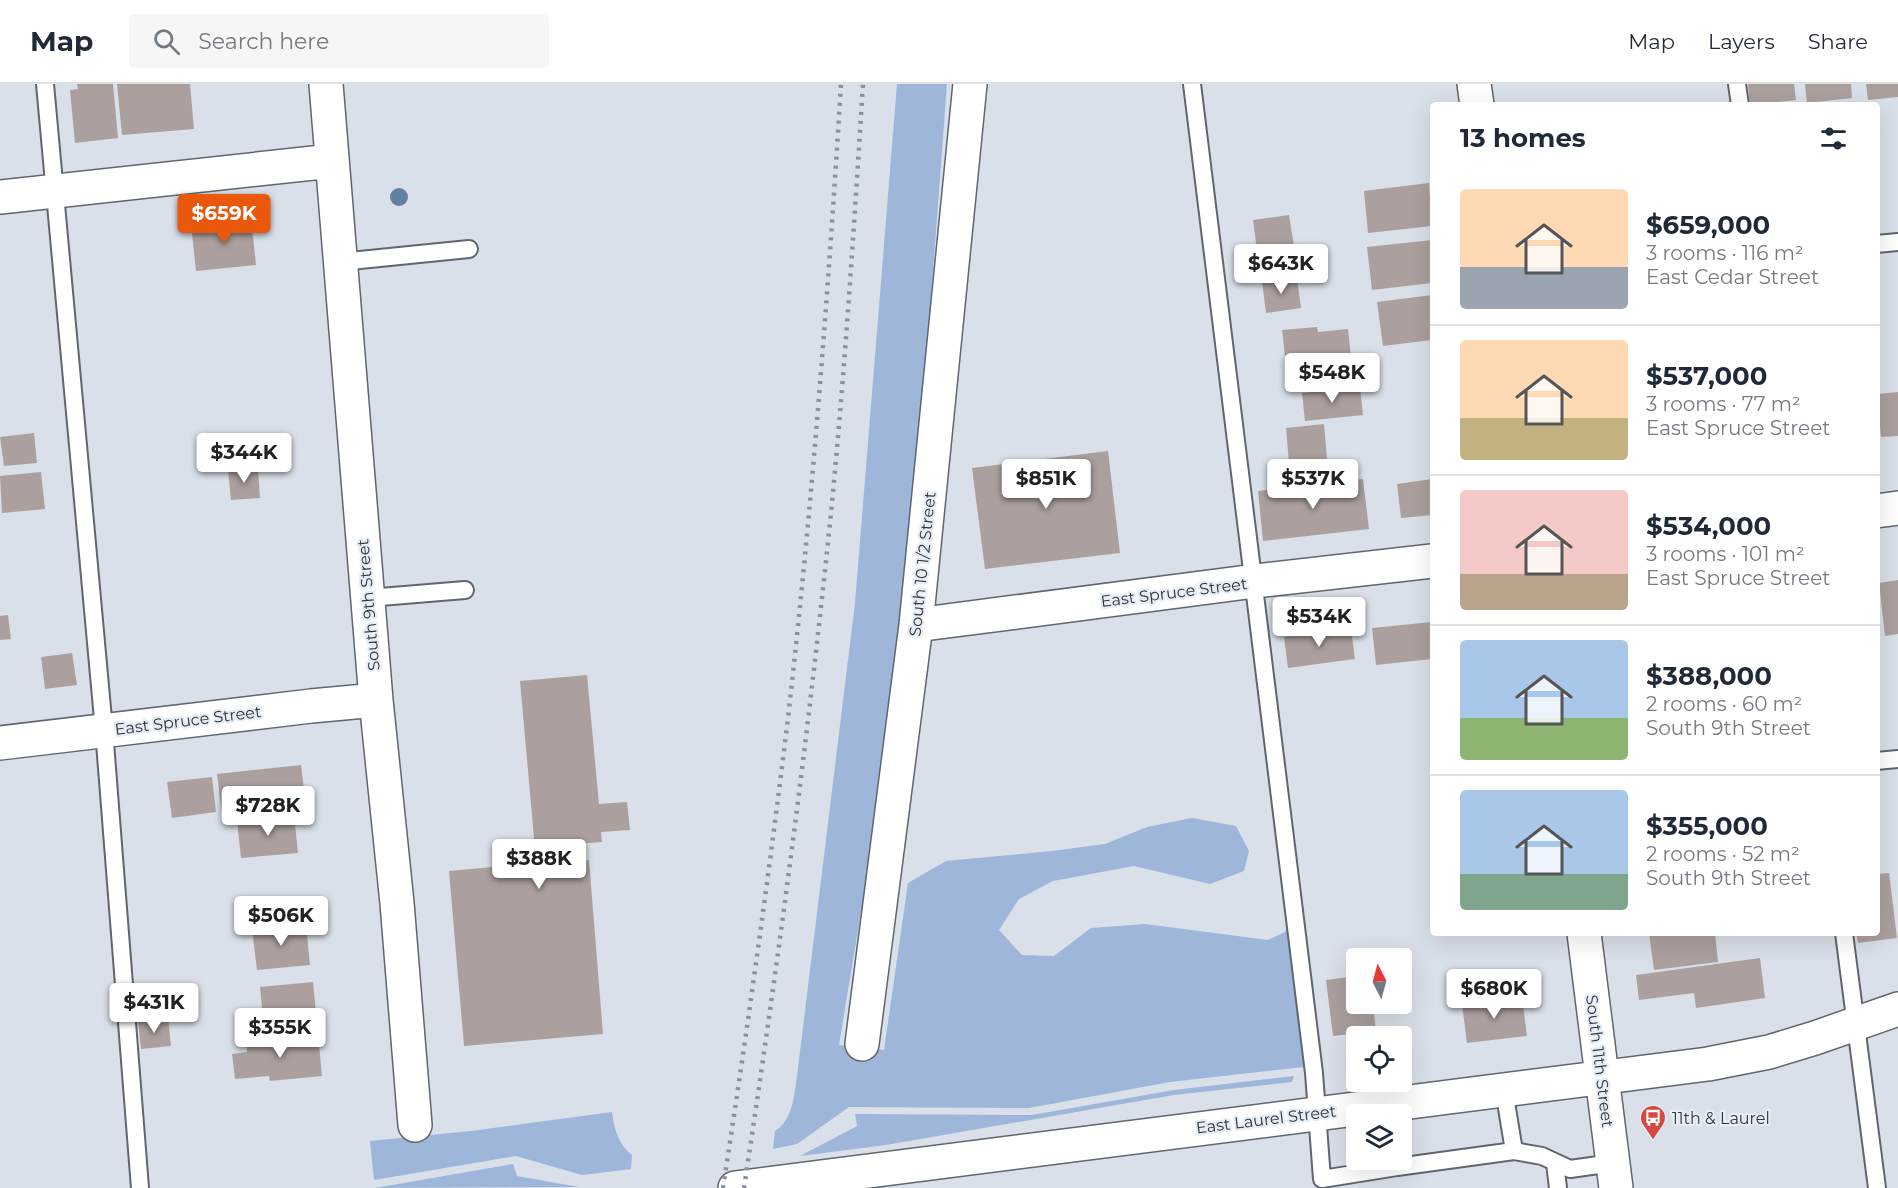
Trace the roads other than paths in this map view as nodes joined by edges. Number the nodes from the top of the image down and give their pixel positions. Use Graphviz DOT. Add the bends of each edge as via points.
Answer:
graph roads {
  1 [pos="45,84"];
  2 [pos="326,84"];
  3 [pos="970,84"];
  4 [pos="1192,84"];
  5 [pos="1474,84"];
  6 [pos="1737,84"];
  7 [pos="1477,102"];
  8 [pos="1740,102"];
  9 [pos="332,161"];
  10 [pos="54,191"];
  11 [pos="0,197"];
  12 [pos="1898,242"];
  13 [pos="1880,244"];
  14 [pos="469,249"];
  15 [pos="340,262"];
  16 [pos="1898,508"];
  17 [pos="1880,510"];
  18 [pos="1430,561"];
  19 [pos="1255,581"];
  20 [pos="465,590"];
  21 [pos="368,598"];
  22 [pos="916,625"];
  23 [pos="376,700"];
  24 [pos="104,730"];
  25 [pos="0,743"];
  26 [pos="1898,759"];
  27 [pos="1880,761"];
  28 [pos="1584,936"];
  29 [pos="1844,936"];
  30 [pos="1898,1009"];
  31 [pos="1856,1023"];
  32 [pos="861,1044"];
  33 [pos="1602,1077"];
  34 [pos="1504,1090"];
  35 [pos="1412,1106"];
  36 [pos="1346,1111"];
  37 [pos="1318,1113"];
  38 [pos="415,1125"];
  39 [pos="1514,1150"];
  40 [pos="1412,1161"];
  41 [pos="1555,1162"];
  42 [pos="1372,1170"];
  43 [pos="1615,1175"];
  44 [pos="1323,1184"];
  45 [pos="140,1188"];
  46 [pos="735,1188"];
  47 [pos="1558,1188"];
  48 [pos="1877,1188"];
  1 -- 10 [label="lane"];
  2 -- 9 [label="street, South 9th Street"];
  3 -- 22 [label="street, South 10 1/2 Street"];
  4 -- 19 [label="lane"];
  5 -- 7 [label="street"];
  6 -- 8 [label="lane"];
  9 -- 10 [label="street"];
  9 -- 15 [label="street, South 9th Street"];
  10 -- 11 [label="street"];
  10 -- 24 [label="lane"];
  12 -- 13 [label="lane"];
  14 -- 15 [label="lane"];
  15 -- 21 [label="street, South 9th Street"];
  16 -- 17 [label="street"];
  18 -- 19 [label="street, East Spruce Street"];
  19 -- 22 [label="street, East Spruce Street"];
  19 -- 37 [label="lane"];
  20 -- 21 [label="lane"];
  21 -- 23 [label="street, South 9th Street"];
  22 -- 32 [label="street, South 10 1/2 Street"];
  23 -- 24 [label="street, East Spruce Street"];
  23 -- 38 [label="street, South 9th Street"];
  24 -- 25 [label="street, East Spruce Street"];
  24 -- 45 [label="lane"];
  26 -- 27 [label="lane"];
  28 -- 33 [label="street, South 11th Street"];
  29 -- 31 [label="lane"];
  30 -- 31 [label="street, East Laurel Street"];
  31 -- 33 [label="street, East Laurel Street" via="1769,1052"];
  31 -- 48 [label="lane"];
  33 -- 34 [label="street, East Laurel Street"];
  33 -- 43 [label="street, South 11th Street"];
  34 -- 35 [label="street, East Laurel Street"];
  34 -- 39 [label="lane"];
  36 -- 37 [label="street, East Laurel Street"];
  37 -- 44 [label="lane"];
  37 -- 46 [label="street, East Laurel Street"];
  39 -- 40 [label="lane"];
  39 -- 41 [label="lane"];
  41 -- 43 [label="lane" via="1570,1169"];
  41 -- 47 [label="lane"];
  42 -- 44 [label="lane"];
}
